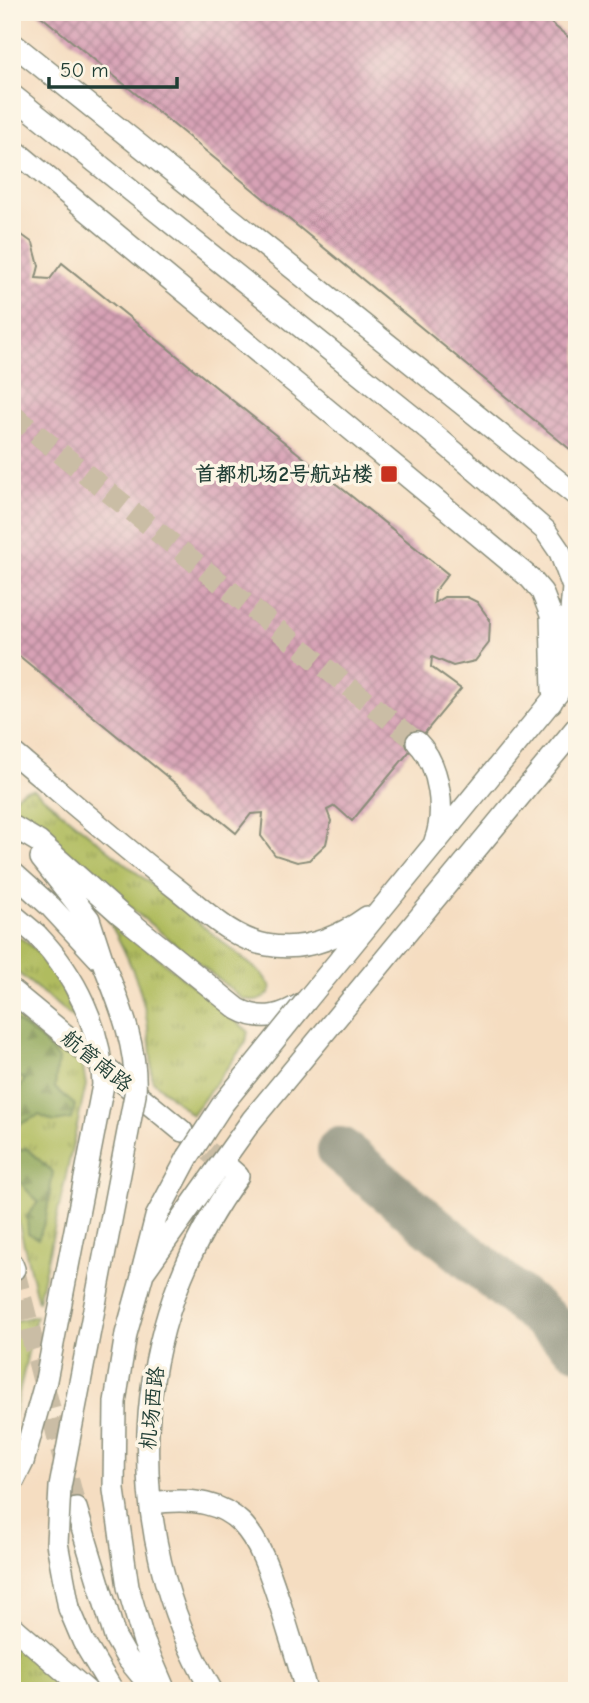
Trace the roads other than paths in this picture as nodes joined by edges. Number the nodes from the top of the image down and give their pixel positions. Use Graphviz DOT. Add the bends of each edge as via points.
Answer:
graph roads {
  1 [pos="12,34"];
  2 [pos="12,43"];
  3 [pos="12,93"];
  4 [pos="12,148"];
  5 [pos="577,486"];
  6 [pos="577,496"];
  7 [pos="577,553"];
  8 [pos="577,667"];
  9 [pos="551,703"];
  10 [pos="577,727"];
  11 [pos="417,742"];
  12 [pos="12,752"];
  13 [pos="12,771"];
  14 [pos="47,781"];
  15 [pos="13,826"];
  16 [pos="430,853"];
  17 [pos="12,872"];
  18 [pos="401,888"];
  19 [pos="12,915"];
  20 [pos="103,962"];
  21 [pos="12,991"];
  22 [pos="306,1001"];
  23 [pos="182,1131"];
  24 [pos="233,1172"];
  25 [pos="139,1281"];
  26 [pos="12,1483"];
  27 [pos="151,1503"];
  28 [pos="76,1508"];
  29 [pos="12,1626"];
  30 [pos="306,1688"];
  31 [pos="87,1691"];
  32 [pos="113,1691"];
  33 [pos="154,1691"];
  34 [pos="165,1691"];
  35 [pos="212,1691"];
  1 -- 5 [label="street"];
  2 -- 6 [label="street"];
  3 -- 7 [label="street"];
  3 -- 9 [label="street" via="423,425 545,530 568,568 573,596 566,672"];
  4 -- 9 [label="street" via="534,582 551,615"];
  8 -- 9 [label="street"];
  9 -- 16 [label="street"];
  10 -- 25 [label="street" via="239,1137"];
  11 -- 16 [label="street" via="430,761 440,803 441,821"];
  12 -- 14 [label="street"];
  13 -- 14 [label="street" via="29,772"];
  14 -- 18 [label="street" via="218,921 257,943 291,947 328,940 370,915"];
  15 -- 20 [label="street" via="89,919"];
  15 -- 22 [label="street" via="42,844 119,914 238,1009 274,1016"];
  16 -- 18 [label="street"];
  17 -- 20 [label="street"];
  18 -- 22 [label="street"];
  19 -- 26 [label="street, bridge" via="37,935 78,990 98,1045 103,1085 46,1380 25,1455"];
  20 -- 32 [label="street, bridge" via="129,1037 135,1096 60,1487 57,1542 78,1633"];
  21 -- 23 [label="street, 航管南路"];
  22 -- 25 [label="street, bridge" via="222,1105 188,1157 156,1217"];
  24 -- 27 [label="street, 机场西路" via="198,1236 169,1307 146,1427"];
  25 -- 34 [label="street" via="115,1402 114,1490 128,1587"];
  27 -- 30 [label="street" via="217,1506 250,1529 271,1578"];
  27 -- 35 [label="street, 机场西路" via="178,1620"];
  28 -- 33 [label="street" via="114,1637"];
  29 -- 31 [label="street"];
}
